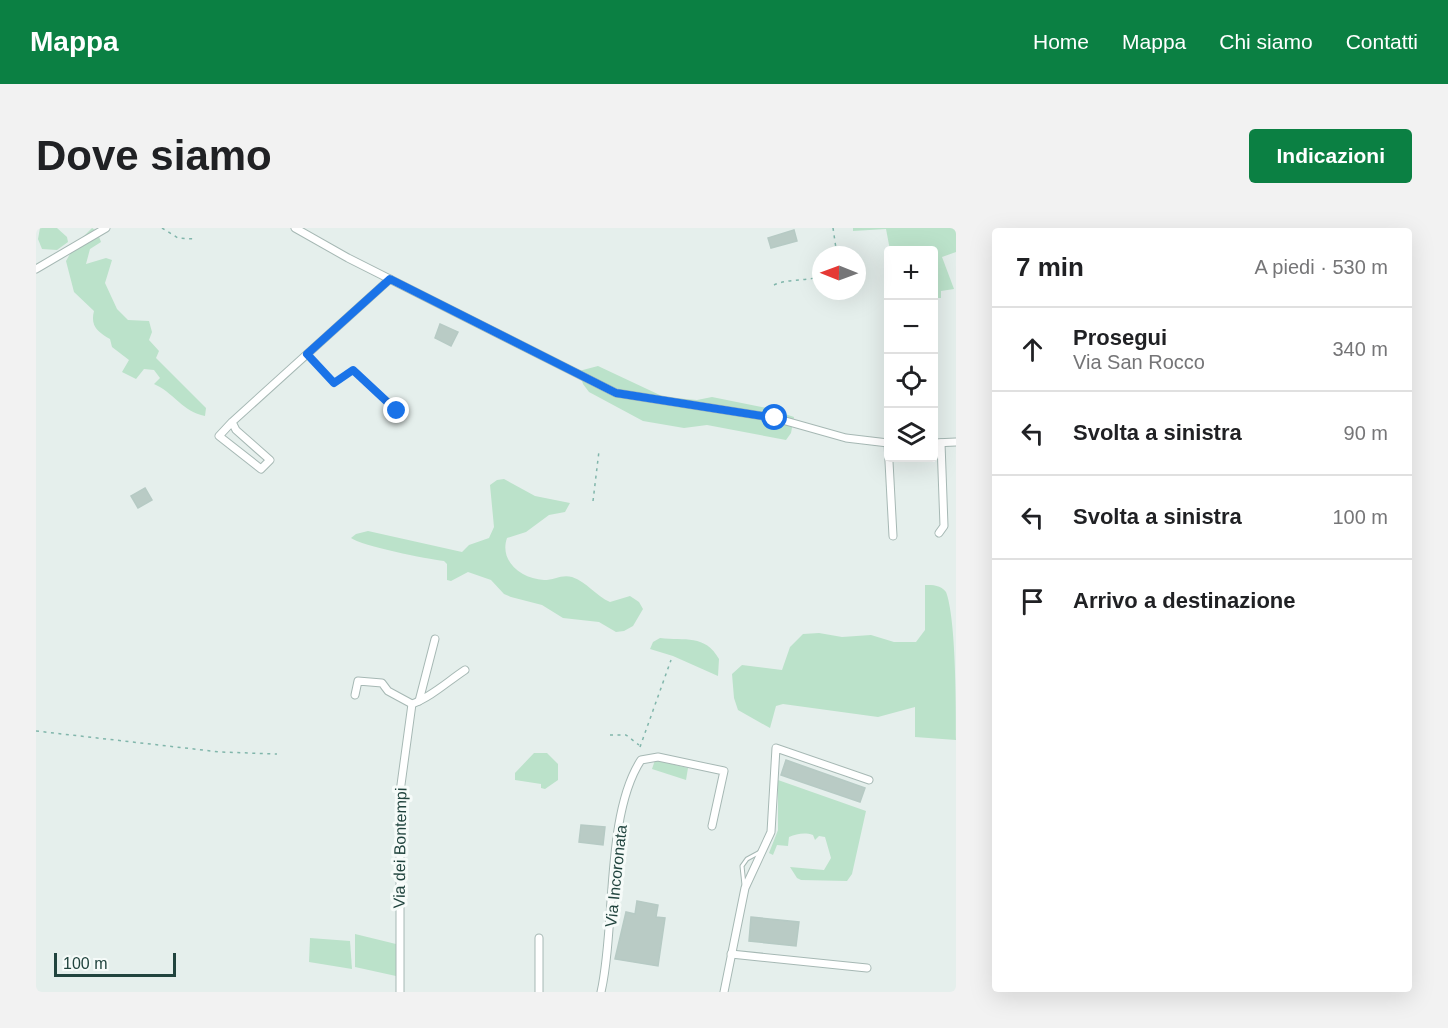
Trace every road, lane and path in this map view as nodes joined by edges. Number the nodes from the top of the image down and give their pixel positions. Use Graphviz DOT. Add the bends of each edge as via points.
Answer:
graph roads {
  1 [pos="106,228"];
  2 [pos="162,228"];
  3 [pos="295,228"];
  4 [pos="833,228"];
  5 [pos="195,239"];
  6 [pos="836,246"];
  7 [pos="36,269"];
  8 [pos="390,279"];
  9 [pos="812,279"];
  10 [pos="774,285"];
  11 [pos="307,354"];
  12 [pos="403,421"];
  13 [pos="232,422"];
  14 [pos="956,442"];
  15 [pos="884,443"];
  16 [pos="938,443"];
  17 [pos="599,451"];
  18 [pos="938,455"];
  19 [pos="889,462"];
  20 [pos="593,501"];
  21 [pos="939,533"];
  22 [pos="893,536"];
  23 [pos="435,639"];
  24 [pos="671,660"];
  25 [pos="465,670"];
  26 [pos="355,695"];
  27 [pos="415,702"];
  28 [pos="36,731"];
  29 [pos="610,735"];
  30 [pos="640,747"];
  31 [pos="277,754"];
  32 [pos="641,760"];
  33 [pos="869,780"];
  34 [pos="712,826"];
  35 [pos="539,938"];
  36 [pos="731,954"];
  37 [pos="867,968"];
  38 [pos="400,992"];
  39 [pos="539,992"];
  40 [pos="600,992"];
  41 [pos="724,992"];
  1 -- 7 [label="street"];
  2 -- 5 [label="path" via="178,237"];
  3 -- 8 [label="street"];
  4 -- 6 [label="path"];
  8 -- 11 [label="street"];
  8 -- 15 [label="street" via="616,393 775,418 846,438"];
  9 -- 10 [label="path" via="784,280"];
  11 -- 12 [label="path" via="334,383 353,370"];
  11 -- 13 [label="street"];
  13 -- 13 [label="street" via="219,436 261,469 270,460"];
  14 -- 16 [label="street"];
  17 -- 20 [label="path"];
  18 -- 21 [label="street" via="944,526"];
  19 -- 22 [label="street"];
  23 -- 27 [label="street, Via dei Bontempi"];
  24 -- 30 [label="path"];
  25 -- 27 [label="street" via="434,689 428,698"];
  26 -- 27 [label="street" via="358,681 373,681"];
  27 -- 38 [label="street, Via dei Bontempi" via="400,792"];
  28 -- 31 [label="path" via="220,752"];
  29 -- 30 [label="path" via="626,735"];
  30 -- 32 [label="path"];
  32 -- 34 [label="street" via="658,757 724,771"];
  32 -- 40 [label="street, Via Incoronata" via="629,787 617,836 611,924"];
  33 -- 36 [label="street" via="776,748 771,832 745,888"];
  35 -- 39 [label="street"];
  36 -- 37 [label="street"];
  36 -- 41 [label="street"];
}
